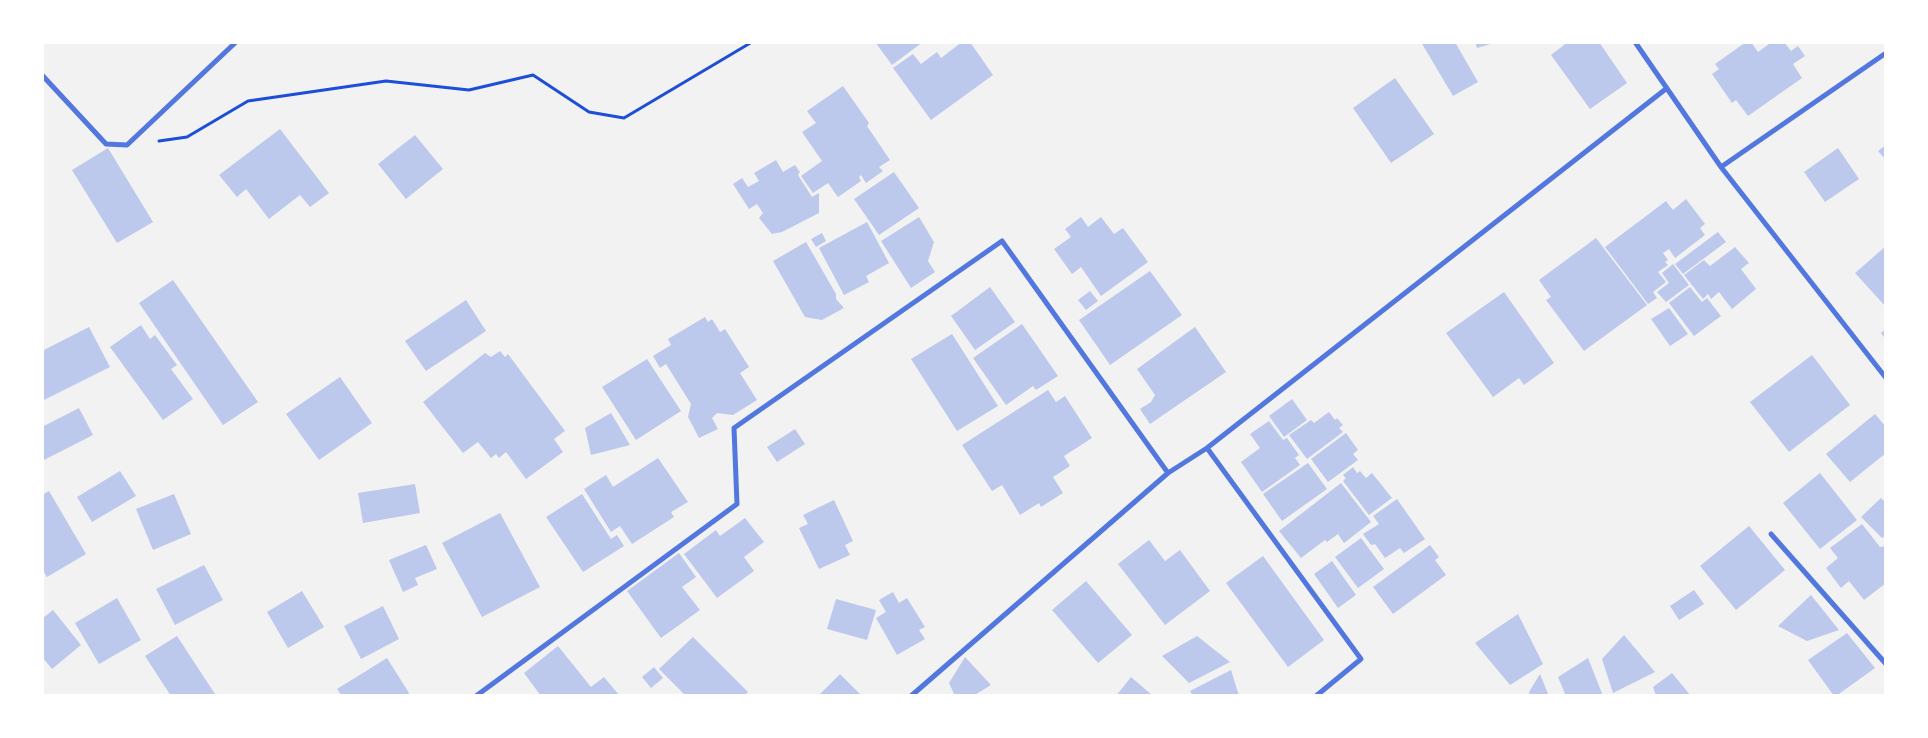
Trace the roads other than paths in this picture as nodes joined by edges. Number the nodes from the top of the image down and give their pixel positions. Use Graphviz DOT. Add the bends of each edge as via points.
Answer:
graph roads {
  1 [pos="236,42"];
  2 [pos="1635,42"];
  3 [pos="1886,53"];
  4 [pos="42,75"];
  5 [pos="1666,88"];
  6 [pos="1721,167"];
  7 [pos="1886,378"];
  8 [pos="1206,448"];
  9 [pos="1168,473"];
  10 [pos="1771,534"];
  11 [pos="1886,664"];
  12 [pos="476,696"];
  13 [pos="911,696"];
  14 [pos="1316,696"];
  1 -- 4 [label="street" via="127,146 106,144"];
  2 -- 5 [label="street"];
  3 -- 6 [label="street"];
  5 -- 6 [label="street"];
  5 -- 8 [label="street"];
  6 -- 7 [label="street"];
  8 -- 9 [label="street"];
  8 -- 14 [label="street" via="1361,659"];
  9 -- 12 [label="street" via="1002,241 734,428 737,504"];
  9 -- 13 [label="street"];
  10 -- 11 [label="street"];
}
